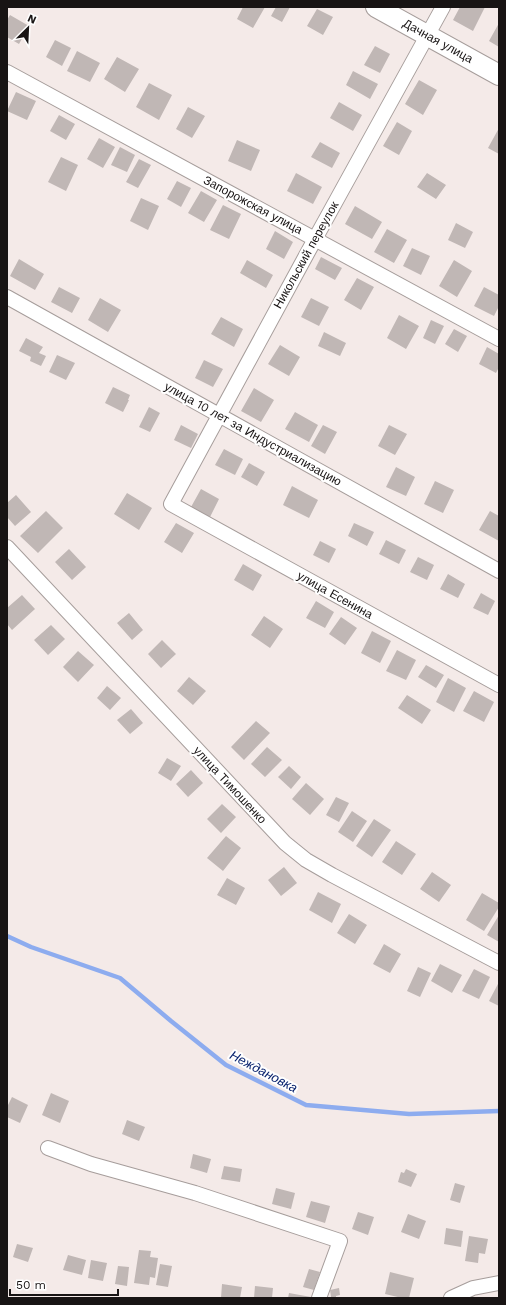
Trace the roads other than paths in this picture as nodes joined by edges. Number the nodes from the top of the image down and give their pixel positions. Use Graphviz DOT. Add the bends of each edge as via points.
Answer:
graph roads {
  1 [pos="376,7"];
  2 [pos="443,7"];
  3 [pos="428,36"];
  4 [pos="7,72"];
  5 [pos="499,75"];
  6 [pos="315,239"];
  7 [pos="9,302"];
  8 [pos="499,339"];
  9 [pos="219,415"];
  10 [pos="171,504"];
  11 [pos="7,547"];
  12 [pos="499,571"];
  13 [pos="499,685"];
  14 [pos="499,963"];
  15 [pos="48,1148"];
  16 [pos="499,1283"];
  17 [pos="319,1298"];
  18 [pos="452,1298"];
  1 -- 3 [label="street, Дачная улица"];
  2 -- 3 [label="street, Никольский переулок"];
  3 -- 5 [label="street, Дачная улица"];
  3 -- 6 [label="street, Никольский переулок"];
  4 -- 6 [label="street, Запорожская улица"];
  6 -- 8 [label="street, Запорожская улица"];
  6 -- 9 [label="street, Никольский переулок"];
  7 -- 9 [label="street, улица 10 лет за Индустриализацию"];
  9 -- 10 [label="street, Никольский переулок"];
  9 -- 12 [label="street, улица 10 лет за Индустриализацию"];
  10 -- 13 [label="street, улица Есенина"];
  11 -- 14 [label="street, улица Тимошенко" via="285,843 306,860 332,875"];
  15 -- 17 [label="street" via="90,1164 195,1193 340,1241"];
  16 -- 18 [label="street" via="473,1288"];
}
